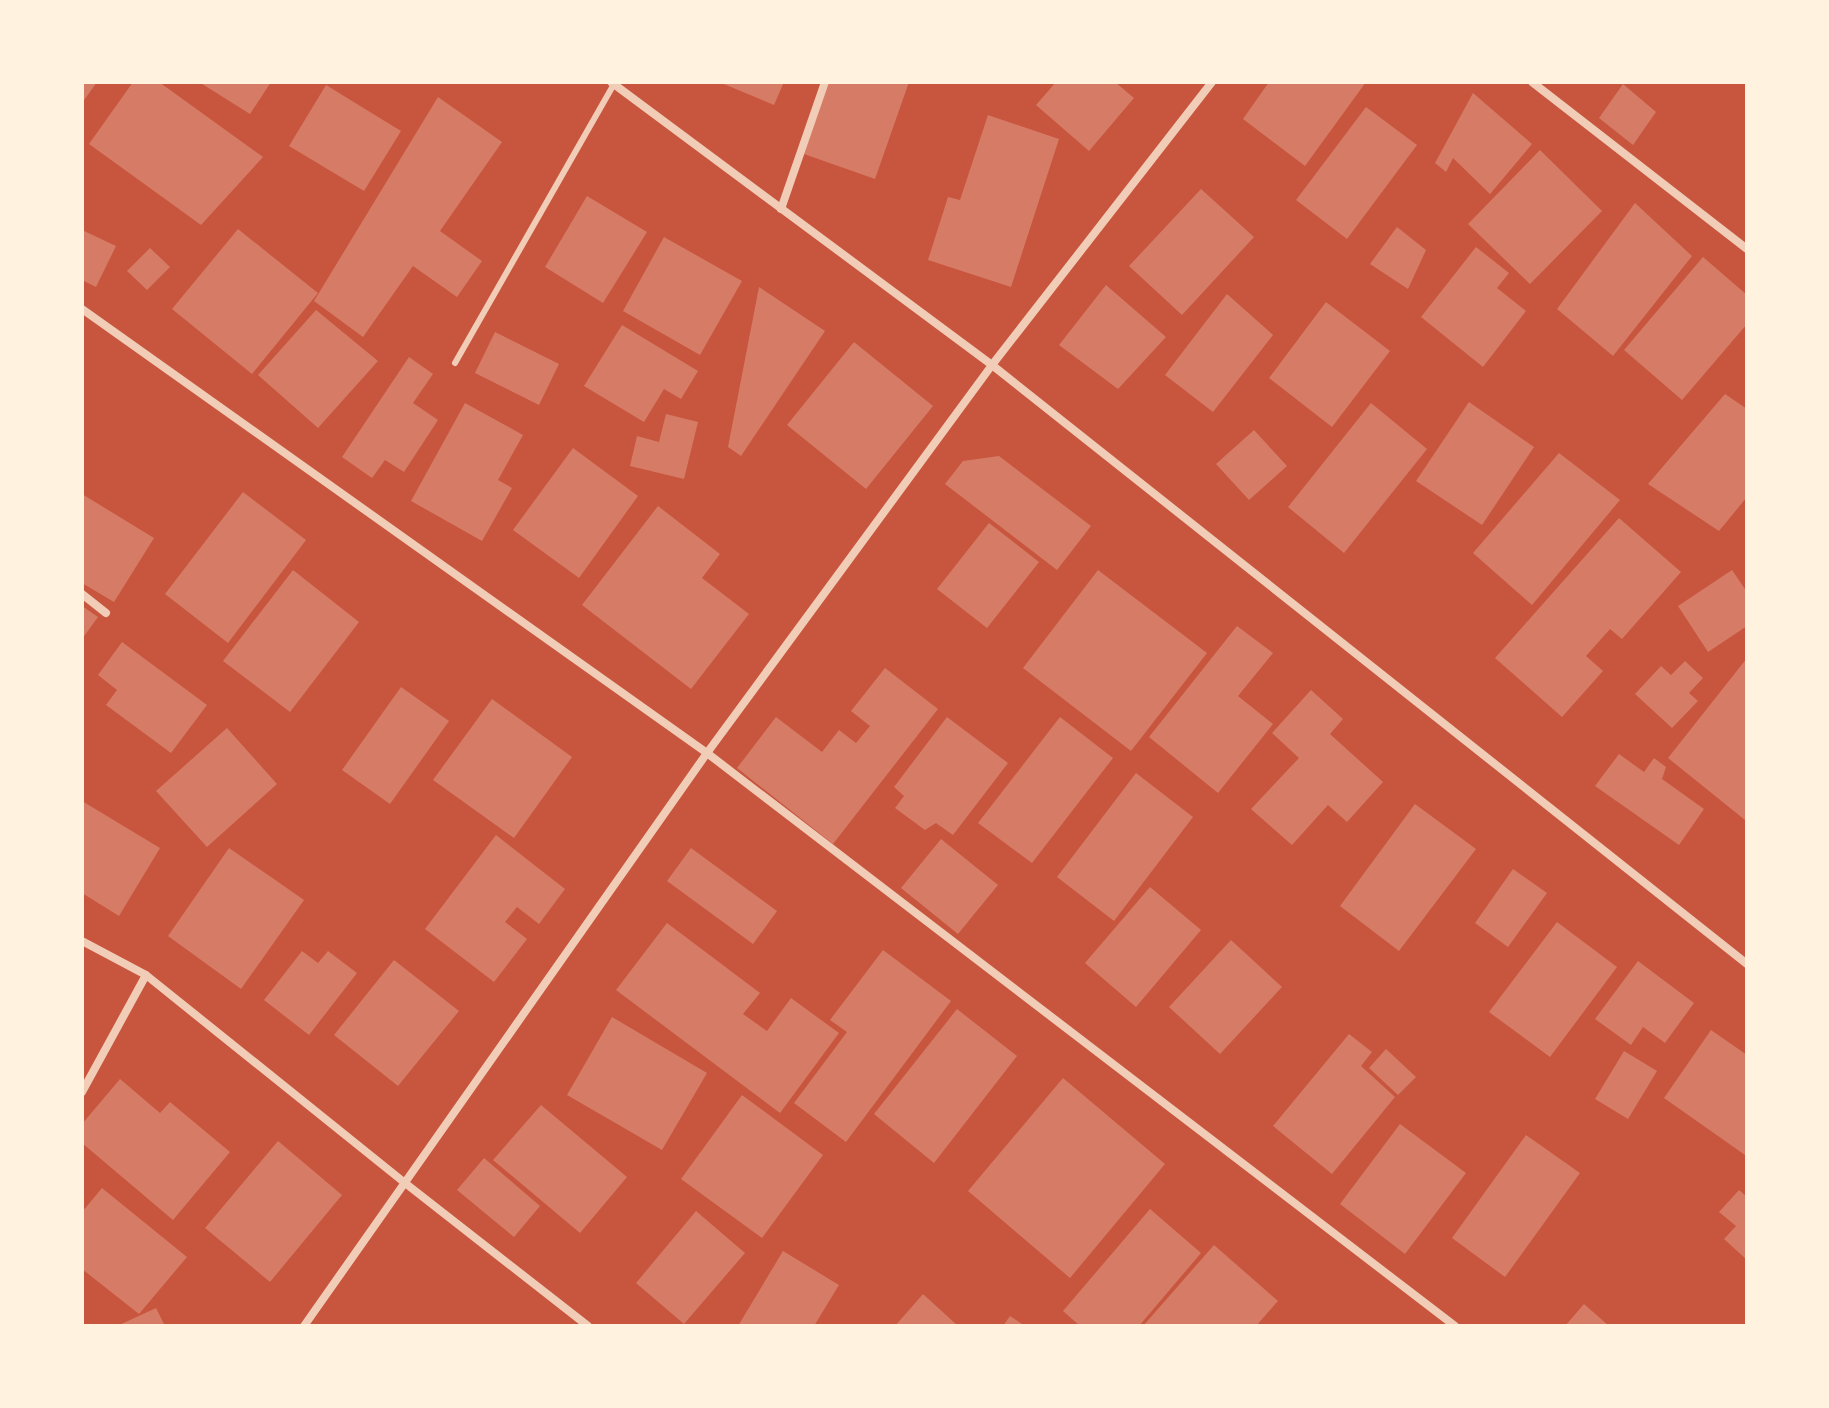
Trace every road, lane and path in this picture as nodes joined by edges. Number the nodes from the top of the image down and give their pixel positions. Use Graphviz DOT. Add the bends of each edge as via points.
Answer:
graph roads {
  1 [pos="825,82"];
  2 [pos="1212,82"];
  3 [pos="1532,82"];
  4 [pos="613,83"];
  5 [pos="781,209"];
  6 [pos="1747,249"];
  7 [pos="82,309"];
  8 [pos="455,363"];
  9 [pos="992,365"];
  10 [pos="82,594"];
  11 [pos="106,613"];
  12 [pos="707,753"];
  13 [pos="82,941"];
  14 [pos="1747,964"];
  15 [pos="146,975"];
  16 [pos="82,1092"];
  17 [pos="405,1183"];
  18 [pos="304,1326"];
  19 [pos="588,1326"];
  20 [pos="1455,1326"];
  1 -- 5 [label="street"];
  2 -- 9 [label="street"];
  3 -- 6 [label="street"];
  4 -- 5 [label="street"];
  4 -- 8 [label="lane"];
  5 -- 9 [label="street"];
  7 -- 12 [label="street"];
  9 -- 12 [label="street"];
  9 -- 14 [label="street"];
  10 -- 11 [label="street"];
  12 -- 17 [label="street"];
  12 -- 20 [label="street"];
  13 -- 15 [label="street"];
  15 -- 16 [label="street"];
  15 -- 17 [label="street"];
  17 -- 18 [label="street"];
  17 -- 19 [label="street"];
}
